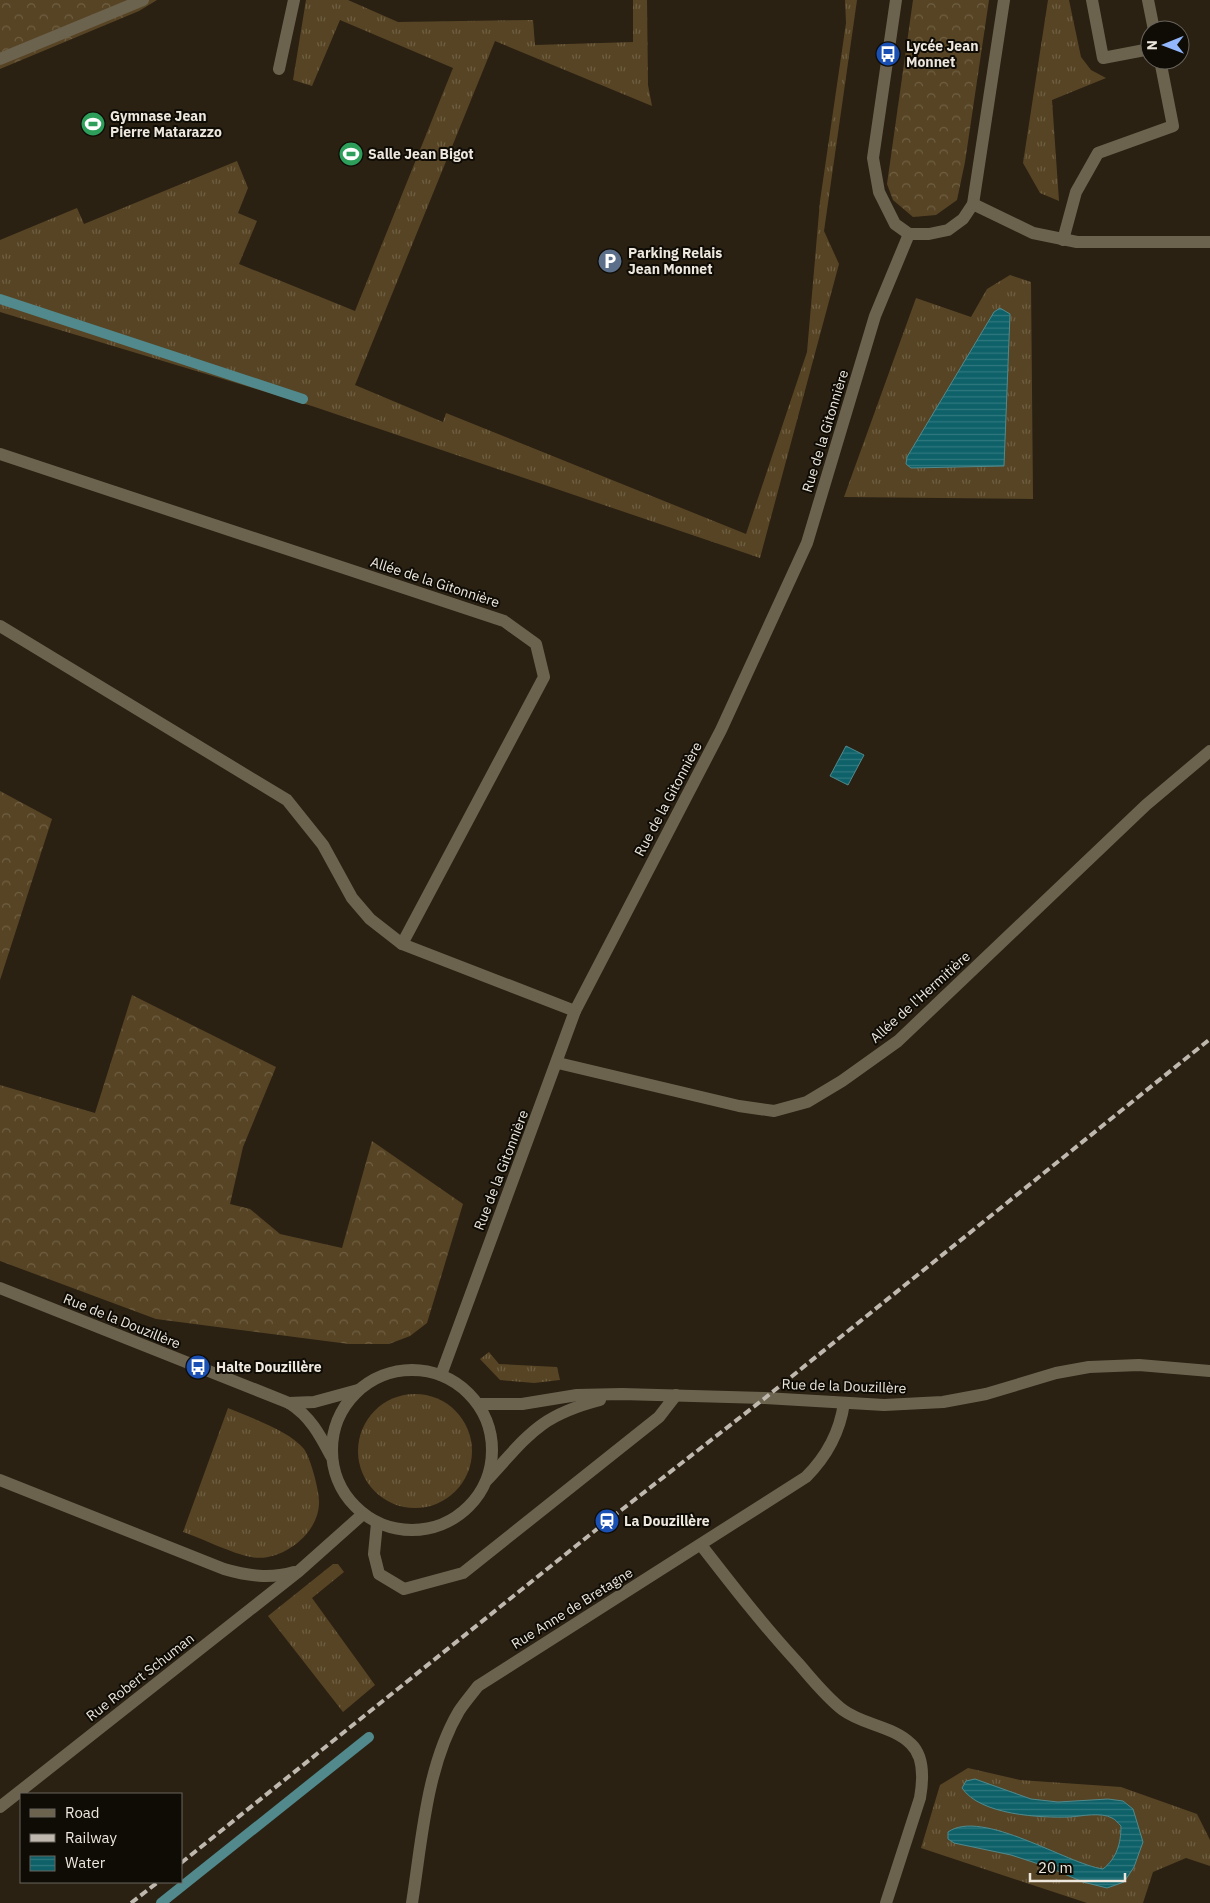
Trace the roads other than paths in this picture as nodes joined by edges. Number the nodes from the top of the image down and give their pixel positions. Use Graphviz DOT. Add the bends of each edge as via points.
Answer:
graph roads {
  1 [pos="143,0"];
  2 [pos="294,0"];
  3 [pos="896,0"];
  4 [pos="1004,0"];
  5 [pos="1092,0"];
  6 [pos="1148,0"];
  7 [pos="1152,20"];
  8 [pos="1140,51"];
  9 [pos="0,59"];
  10 [pos="279,69"];
  11 [pos="1162,70"];
  12 [pos="973,204"];
  13 [pos="909,234"];
  14 [pos="1063,240"];
  15 [pos="1210,242"];
  16 [pos="0,454"];
  17 [pos="0,626"];
  18 [pos="1210,751"];
  19 [pos="402,944"];
  20 [pos="575,1011"];
  21 [pos="558,1063"];
  22 [pos="0,1288"];
  23 [pos="1210,1371"];
  24 [pos="442,1375"];
  25 [pos="361,1389"];
  26 [pos="622,1394"];
  27 [pos="676,1395"];
  28 [pos="290,1403"];
  29 [pos="844,1403"];
  30 [pos="478,1404"];
  31 [pos="333,1458"];
  32 [pos="0,1480"];
  33 [pos="487,1480"];
  34 [pos="363,1514"];
  35 [pos="377,1523"];
  36 [pos="701,1545"];
  37 [pos="299,1571"];
  38 [pos="0,1807"];
  39 [pos="412,1903"];
  40 [pos="886,1903"];
  1 -- 9 [label="street"];
  2 -- 10 [label="street"];
  3 -- 13 [label="street" via="873,158 879,192 895,224"];
  4 -- 12 [label="street"];
  5 -- 8 [label="street" via="1102,58"];
  6 -- 7 [label="street"];
  11 -- 14 [label="street" via="1173,126 1098,152 1076,192"];
  12 -- 13 [label="street" via="964,219 948,230"];
  12 -- 14 [label="street" via="1033,233"];
  13 -- 20 [label="street, Rue de la Gitonnière" via="875,316 807,544 721,730"];
  14 -- 15 [label="street"];
  16 -- 19 [label="street, Allée de la Gitonnière" via="504,621 536,644 544,677"];
  17 -- 19 [label="street" via="287,800 323,845 352,898 370,919"];
  18 -- 21 [label="street, Allée de l'Hermitière" via="1146,805 898,1041 807,1102 774,1111 748,1107"];
  19 -- 20 [label="street"];
  20 -- 21 [label="street, Rue de la Gitonnière"];
  21 -- 24 [label="street, Rue de la Gitonnière"];
  22 -- 28 [label="street, Rue de la Douzillère"];
  23 -- 29 [label="street, Rue de la Douzillère" via="1113,1365 1056,1373 986,1394 943,1402"];
  24 -- 25 [label="street" via="417,1370 392,1372"];
  24 -- 30 [label="street" via="462,1387"];
  25 -- 28 [label="street, Rue de la Douzillère" via="329,1399"];
  25 -- 31 [label="street" via="350,1399 337,1420"];
  26 -- 27 [label="street, Rue de la Douzillère"];
  26 -- 30 [label="street, Rue de la Douzillère" via="522,1404"];
  26 -- 33 [label="street, Rue de la Douzillère" via="565,1410 546,1420"];
  27 -- 29 [label="street, Rue de la Douzillère"];
  27 -- 35 [label="street" via="659,1417 464,1574 404,1588 385,1578 379,1574 374,1554"];
  28 -- 31 [label="street, Rue de la Douzillère" via="313,1424"];
  29 -- 36 [label="street, Rue Anne de Bretagne" via="842,1416 826,1452 806,1477"];
  30 -- 33 [label="street" via="490,1428 493,1452"];
  31 -- 34 [label="street" via="334,1472 345,1495"];
  32 -- 37 [label="street" via="224,1569 256,1576 278,1576"];
  33 -- 35 [label="street" via="473,1502 454,1520 429,1529 403,1531"];
  34 -- 35 [label="street"];
  34 -- 37 [label="street, Rue Robert Schuman"];
  36 -- 39 [label="street, Rue Anne de Bretagne" via="478,1686 460,1711 440,1755"];
  36 -- 40 [label="street" via="764,1625 833,1701 854,1716 900,1735 912,1744 920,1760 920,1798"];
  37 -- 38 [label="street, Rue Robert Schuman"];
}
